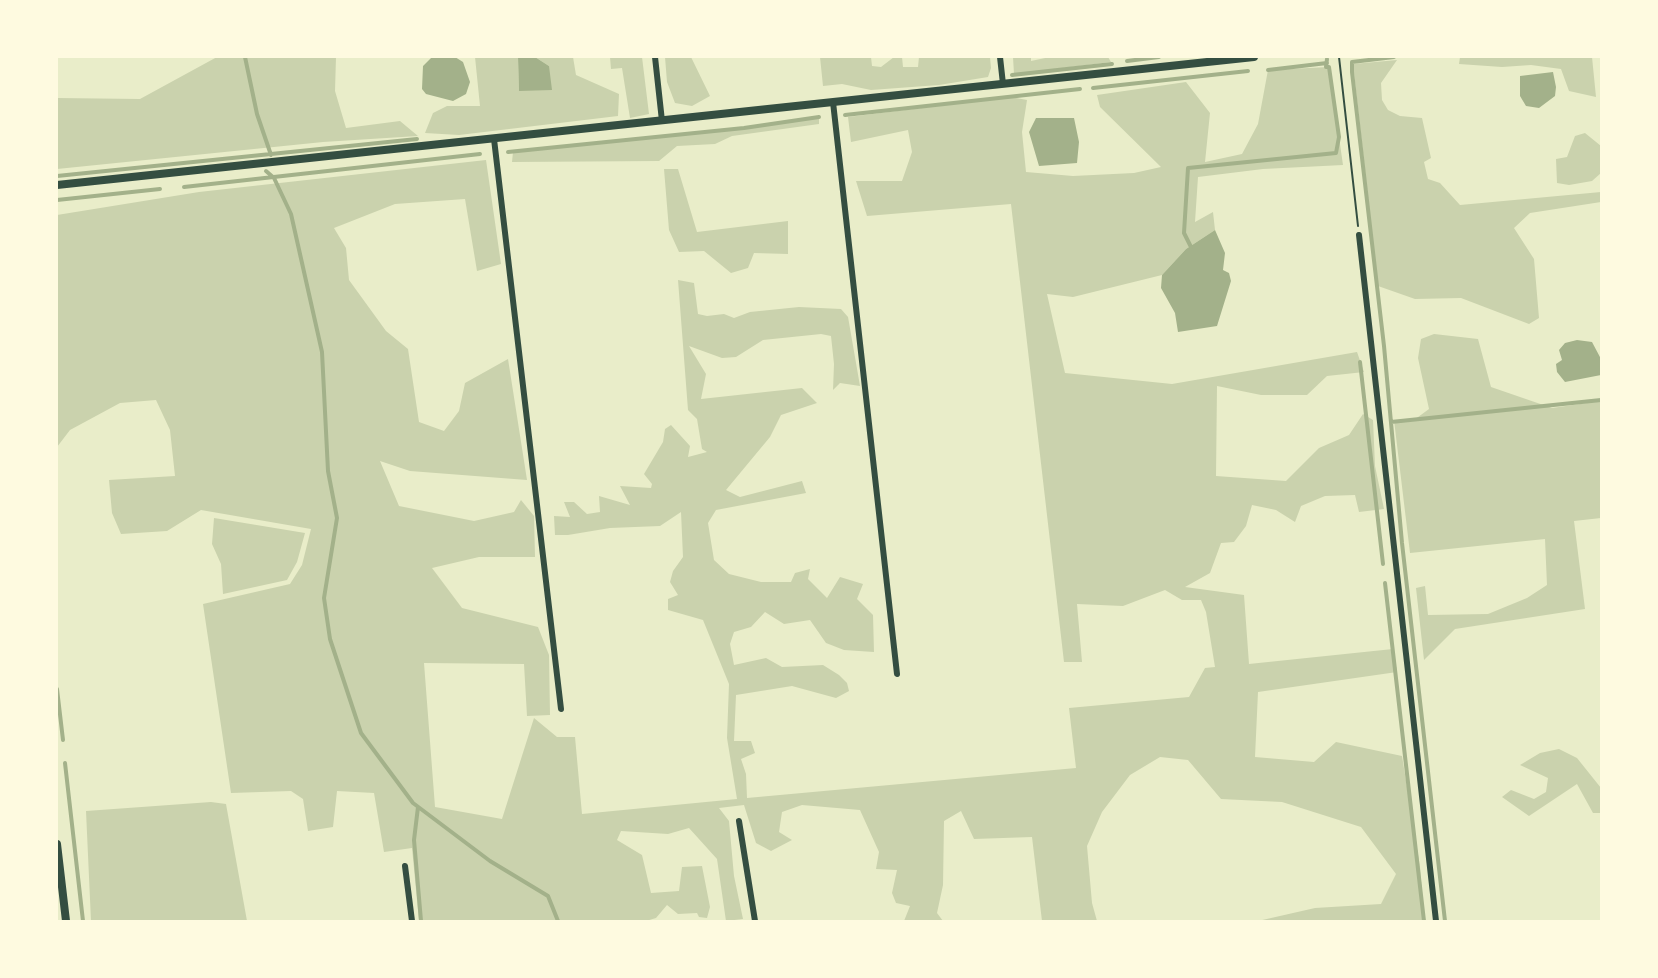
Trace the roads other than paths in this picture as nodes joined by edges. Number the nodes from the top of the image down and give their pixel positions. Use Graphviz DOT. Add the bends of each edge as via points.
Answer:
graph roads {
  1 [pos="655,57"];
  2 [pos="1000,57"];
  3 [pos="1254,57"];
  4 [pos="1003,84"];
  5 [pos="833,102"];
  6 [pos="662,121"];
  7 [pos="494,139"];
  8 [pos="57,185"];
  9 [pos="1359,235"];
  10 [pos="897,674"];
  11 [pos="561,709"];
  12 [pos="739,821"];
  13 [pos="57,844"];
  14 [pos="405,866"];
  15 [pos="66,921"];
  16 [pos="412,921"];
  17 [pos="755,921"];
  18 [pos="1436,921"];
  1 -- 6 [label="street"];
  2 -- 4 [label="street"];
  3 -- 4 [label="street"];
  4 -- 5 [label="street"];
  5 -- 6 [label="street"];
  5 -- 10 [label="street"];
  6 -- 7 [label="street"];
  7 -- 8 [label="street"];
  7 -- 11 [label="street"];
  9 -- 18 [label="street"];
  12 -- 17 [label="street"];
  13 -- 15 [label="street"];
  14 -- 16 [label="street"];
}
